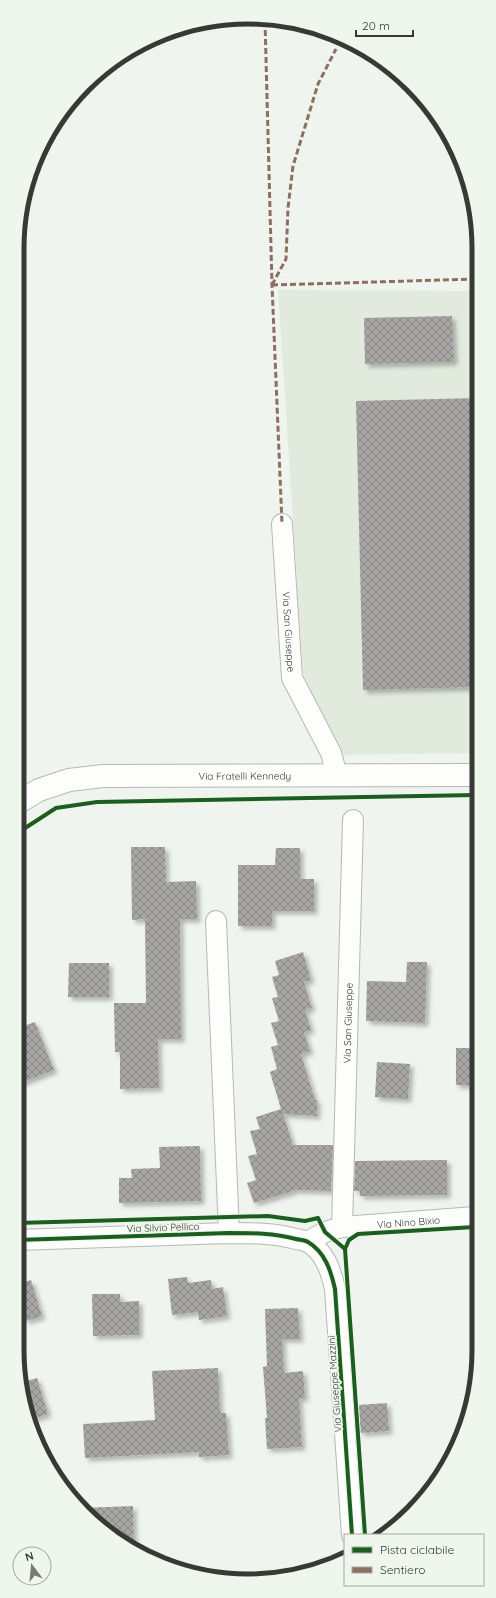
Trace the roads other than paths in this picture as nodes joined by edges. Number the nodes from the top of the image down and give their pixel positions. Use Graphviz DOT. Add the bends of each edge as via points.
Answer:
graph roads {
  1 [pos="282,524"];
  2 [pos="337,776"];
  3 [pos="472,776"];
  4 [pos="24,799"];
  5 [pos="353,820"];
  6 [pos="216,921"];
  7 [pos="472,1217"];
  8 [pos="342,1227"];
  9 [pos="229,1233"];
  10 [pos="24,1240"];
  11 [pos="314,1248"];
  12 [pos="352,1534"];
  1 -- 2 [label="street, Via San Giuseppe" via="292,678 331,753"];
  2 -- 3 [label="street, Via Fratelli Kennedy"];
  2 -- 4 [label="street, Via Fratelli Kennedy" via="103,776 69,780 39,790"];
  5 -- 8 [label="street, Via San Giuseppe"];
  6 -- 9 [label="street"];
  7 -- 8 [label="street, Via Nino Bixio"];
  8 -- 11 [label="street, Via Nino Bixio" via="325,1232"];
  9 -- 10 [label="street, Via Silvio Pellico"];
  9 -- 11 [label="street, Via Silvio Pellico" via="282,1235"];
  11 -- 12 [label="street, Via Giuseppe Mazzini" via="331,1270 335,1289"];
}
